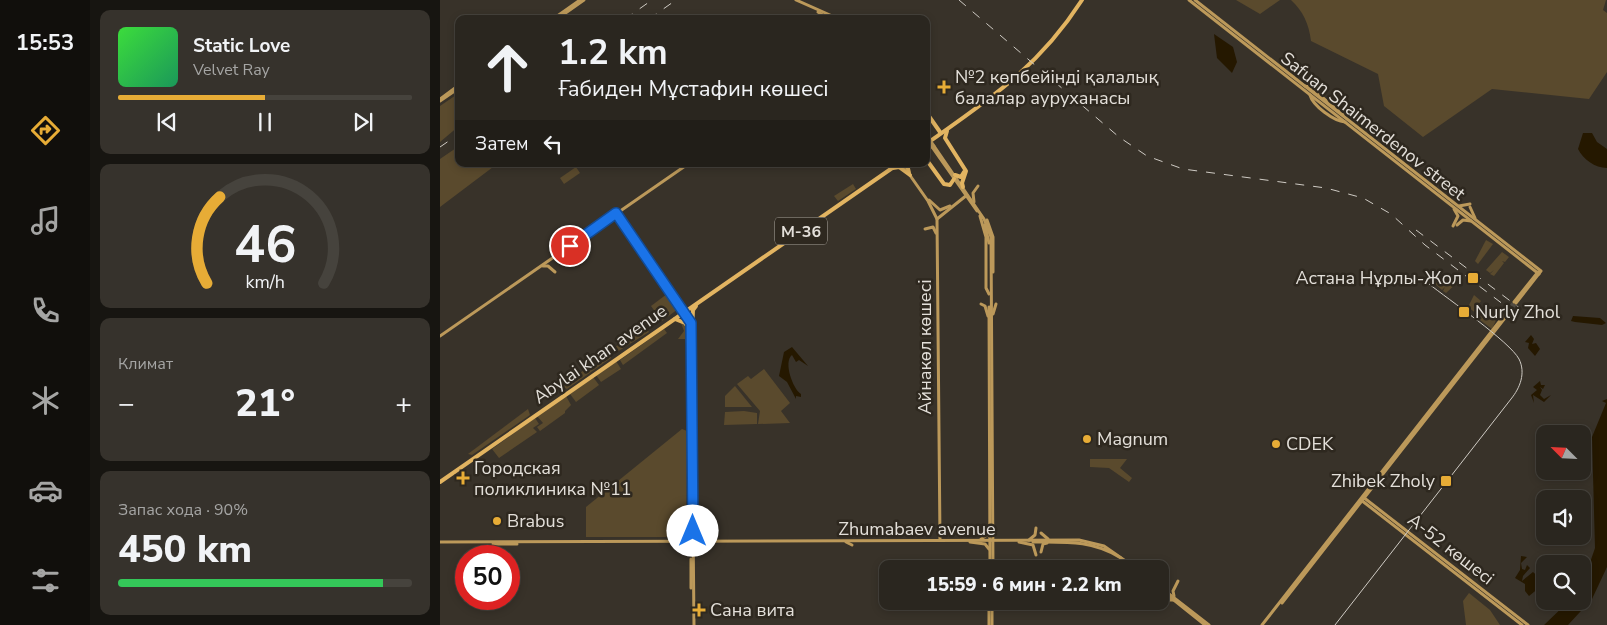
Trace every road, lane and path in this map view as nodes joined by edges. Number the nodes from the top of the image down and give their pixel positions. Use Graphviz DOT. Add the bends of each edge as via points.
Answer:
graph roads {
  1 [pos="580,0"];
  2 [pos="584,0"];
  3 [pos="795,0"];
  4 [pos="1081,0"];
  5 [pos="1189,0"];
  6 [pos="1195,0"];
  7 [pos="566,11"];
  8 [pos="818,12"];
  9 [pos="560,15"];
  10 [pos="562,15"];
  11 [pos="823,15"];
  12 [pos="826,15"];
  13 [pos="831,15"];
  14 [pos="455,90"];
  15 [pos="440,100"];
  16 [pos="983,104"];
  17 [pos="930,119"];
  18 [pos="949,128"];
  19 [pos="940,133"];
  20 [pos="930,139"];
  21 [pos="933,139"];
  22 [pos="930,140"];
  23 [pos="930,141"];
  24 [pos="930,145"];
  25 [pos="933,147"];
  26 [pos="930,164"];
  27 [pos="686,167"];
  28 [pos="892,167"];
  29 [pos="904,167"];
  30 [pos="908,167"];
  31 [pos="891,169"];
  32 [pos="910,175"];
  33 [pos="954,177"];
  34 [pos="978,186"];
  35 [pos="963,187"];
  36 [pos="966,194"];
  37 [pos="926,198"];
  38 [pos="1447,201"];
  39 [pos="952,204"];
  40 [pos="976,206"];
  41 [pos="1457,206"];
  42 [pos="615,215"];
  43 [pos="937,218"];
  44 [pos="1477,220"];
  45 [pos="1472,221"];
  46 [pos="600,225"];
  47 [pos="624,228"];
  48 [pos="925,229"];
  49 [pos="940,244"];
  50 [pos="939,249"];
  51 [pos="936,254"];
  52 [pos="534,271"];
  53 [pos="555,272"];
  54 [pos="1539,272"];
  55 [pos="936,283"];
  56 [pos="939,288"];
  57 [pos="704,298"];
  58 [pos="1515,303"];
  59 [pos="981,304"];
  60 [pos="996,304"];
  61 [pos="684,312"];
  62 [pos="1507,314"];
  63 [pos="675,319"];
  64 [pos="990,319"];
  65 [pos="691,329"];
  66 [pos="440,336"];
  67 [pos="440,481"];
  68 [pos="1362,499"];
  69 [pos="940,506"];
  70 [pos="937,513"];
  71 [pos="990,518"];
  72 [pos="937,520"];
  73 [pos="940,526"];
  74 [pos="1036,528"];
  75 [pos="693,531"];
  76 [pos="1041,533"];
  77 [pos="903,537"];
  78 [pos="825,538"];
  79 [pos="909,540"];
  80 [pos="940,540"];
  81 [pos="975,540"];
  82 [pos="1028,540"];
  83 [pos="707,541"];
  84 [pos="821,541"];
  85 [pos="990,541"];
  86 [pos="1052,541"];
  87 [pos="692,542"];
  88 [pos="846,542"];
  89 [pos="970,542"];
  90 [pos="1019,542"];
  91 [pos="440,543"];
  92 [pos="700,543"];
  93 [pos="852,545"];
  94 [pos="990,550"];
  95 [pos="1041,552"];
  96 [pos="1036,555"];
  97 [pos="693,556"];
  98 [pos="991,560"];
  99 [pos="991,560"];
  100 [pos="1125,560"];
  101 [pos="1178,581"];
  102 [pos="1169,595"];
  103 [pos="1169,596"];
  104 [pos="1169,600"];
  105 [pos="1174,600"];
  106 [pos="1180,602"];
  107 [pos="991,610"];
  108 [pos="1522,624"];
  109 [pos="693,625"];
  110 [pos="991,625"];
  111 [pos="1207,625"];
  112 [pos="1263,625"];
  113 [pos="1528,625"];
  1 -- 7 [label="main road"];
  2 -- 7 [label="main road"];
  3 -- 8 [label="main road"];
  3 -- 13 [label="main road"];
  4 -- 16 [label="main road" via="1063,28 1035,60"];
  5 -- 38 [label="main road, Safuan Shaimerdenov street"];
  6 -- 41 [label="main road, Safuan Shaimerdenov street"];
  7 -- 9 [label="main road"];
  7 -- 10 [label="main road"];
  8 -- 11 [label="main road"];
  8 -- 12 [label="main road"];
  14 -- 15 [label="main road"];
  16 -- 18 [label="main road"];
  16 -- 19 [label="main road"];
  17 -- 19 [label="main road"];
  18 -- 21 [label="main road"];
  18 -- 35 [label="main road" via="945,138 966,171"];
  19 -- 20 [label="main road"];
  21 -- 22 [label="main road"];
  21 -- 33 [label="main road" via="943,140 963,168 963,176"];
  23 -- 25 [label="main road, bridge"];
  24 -- 25 [label="main road, bridge"];
  25 -- 33 [label="main road"];
  26 -- 33 [label="main road" via="944,184 950,184"];
  27 -- 42 [label="main road"];
  28 -- 61 [label="main road, Abylai khan avenue / M-36"];
  29 -- 32 [label="main road, Айнакөл көшесі"];
  30 -- 32 [label="main road"];
  31 -- 32 [label="main road" via="899,168"];
  31 -- 57 [label="main road, Abylai khan avenue / M-36"];
  32 -- 37 [label="main road, Айнакөл көшесі"];
  33 -- 35 [label="main road"];
  33 -- 36 [label="main road"];
  34 -- 40 [label="main road" via="973,193"];
  35 -- 36 [label="main road"];
  36 -- 39 [label="main road"];
  36 -- 40 [label="main road"];
  36 -- 43 [label="main road"];
  36 -- 64 [label="main road" via="980,216 989,241"];
  37 -- 39 [label="main road" via="940,210"];
  37 -- 43 [label="main road, Айнакөл көшесі"];
  38 -- 45 [label="main road, Safuan Shaimerdenov street"];
  38 -- 45 [label="main road" via="1458,214 1455,225 1463,220"];
  39 -- 43 [label="main road"];
  40 -- 64 [label="main road" via="991,237"];
  41 -- 44 [label="main road, Safuan Shaimerdenov street"];
  41 -- 44 [label="main road" via="1470,205"];
  42 -- 46 [label="main road"];
  42 -- 47 [label="main road"];
  42 -- 61 [label="main road"];
  43 -- 49 [label="main road, Айнакөл көшесі"];
  44 -- 54 [label="main road, Safuan Shaimerdenov street"];
  45 -- 54 [label="main road, Safuan Shaimerdenov street"];
  46 -- 47 [label="main road" via="615,219"];
  46 -- 52 [label="main road"];
  47 -- 61 [label="main road"];
  48 -- 49 [label="main road" via="935,228"];
  49 -- 50 [label="main road, Айнакөл көшесі"];
  50 -- 51 [label="main road"];
  50 -- 56 [label="main road, Айнакөл көшесі"];
  52 -- 53 [label="main road" via="547,265"];
  52 -- 66 [label="main road"];
  54 -- 58 [label="main road"];
  55 -- 56 [label="main road"];
  56 -- 69 [label="main road, Айнакөл көшесі"];
  57 -- 61 [label="main road, Abylai khan avenue / M-36"];
  57 -- 65 [label="main road" via="693,308"];
  59 -- 64 [label="main road"];
  60 -- 64 [label="main road"];
  61 -- 63 [label="main road, Abylai khan avenue / M-36"];
  61 -- 65 [label="main road" via="690,320"];
  61 -- 67 [label="main road, Abylai khan avenue / M-36"];
  62 -- 68 [label="main road"];
  63 -- 65 [label="main road"];
  63 -- 67 [label="main road, Abylai khan avenue / M-36"];
  64 -- 71 [label="main road"];
  64 -- 85 [label="main road"];
  65 -- 75 [label="main road"];
  65 -- 87 [label="main road"];
  68 -- 108 [label="main road, А-52 көшесі"];
  68 -- 112 [label="main road"];
  69 -- 70 [label="main road"];
  69 -- 73 [label="main road, Айнакөл көшесі"];
  71 -- 81 [label="main road" via="987,536"];
  71 -- 85 [label="main road"];
  72 -- 73 [label="main road"];
  73 -- 80 [label="main road, Айнакөл көшесі"];
  74 -- 82 [label="main road" via="1035,535"];
  75 -- 83 [label="main road" via="697,537"];
  75 -- 87 [label="main road"];
  76 -- 86 [label="main road"];
  77 -- 79 [label="main road"];
  78 -- 84 [label="main road"];
  79 -- 80 [label="main road, Zhumabaev avenue"];
  79 -- 84 [label="main road, Zhumabaev avenue"];
  80 -- 81 [label="main road, Zhumabaev avenue"];
  81 -- 85 [label="main road, Zhumabaev avenue"];
  82 -- 85 [label="main road, Zhumabaev avenue"];
  82 -- 86 [label="main road, Zhumabaev avenue"];
  83 -- 84 [label="main road, Zhumabaev avenue"];
  83 -- 87 [label="main road, Zhumabaev avenue"];
  85 -- 89 [label="main road, Zhumabaev avenue"];
  85 -- 90 [label="main road, Zhumabaev avenue"];
  85 -- 94 [label="main road"];
  85 -- 98 [label="main road"];
  86 -- 90 [label="main road, Zhumabaev avenue"];
  86 -- 95 [label="main road" via="1043,544"];
  86 -- 100 [label="main road, Zhumabaev avenue" via="1095,542"];
  87 -- 91 [label="main road, Zhumabaev avenue"];
  87 -- 92 [label="main road, Zhumabaev avenue"];
  87 -- 97 [label="main road"];
  87 -- 109 [label="main road"];
  88 -- 89 [label="main road, Zhumabaev avenue"];
  88 -- 92 [label="main road, Zhumabaev avenue"];
  88 -- 93 [label="main road"];
  89 -- 94 [label="main road" via="987,545"];
  90 -- 96 [label="main road" via="1033,545"];
  92 -- 97 [label="main road" via="695,547"];
  94 -- 99 [label="main road"];
  97 -- 109 [label="main road"];
  101 -- 106 [label="main road" via="1172,592"];
  102 -- 106 [label="main road"];
  103 -- 105 [label="main road"];
  104 -- 105 [label="main road"];
  105 -- 111 [label="main road"];
  106 -- 111 [label="main road"];
  107 -- 110 [label="main road"];
  108 -- 113 [label="main road, А-52 көшесі"];
}
